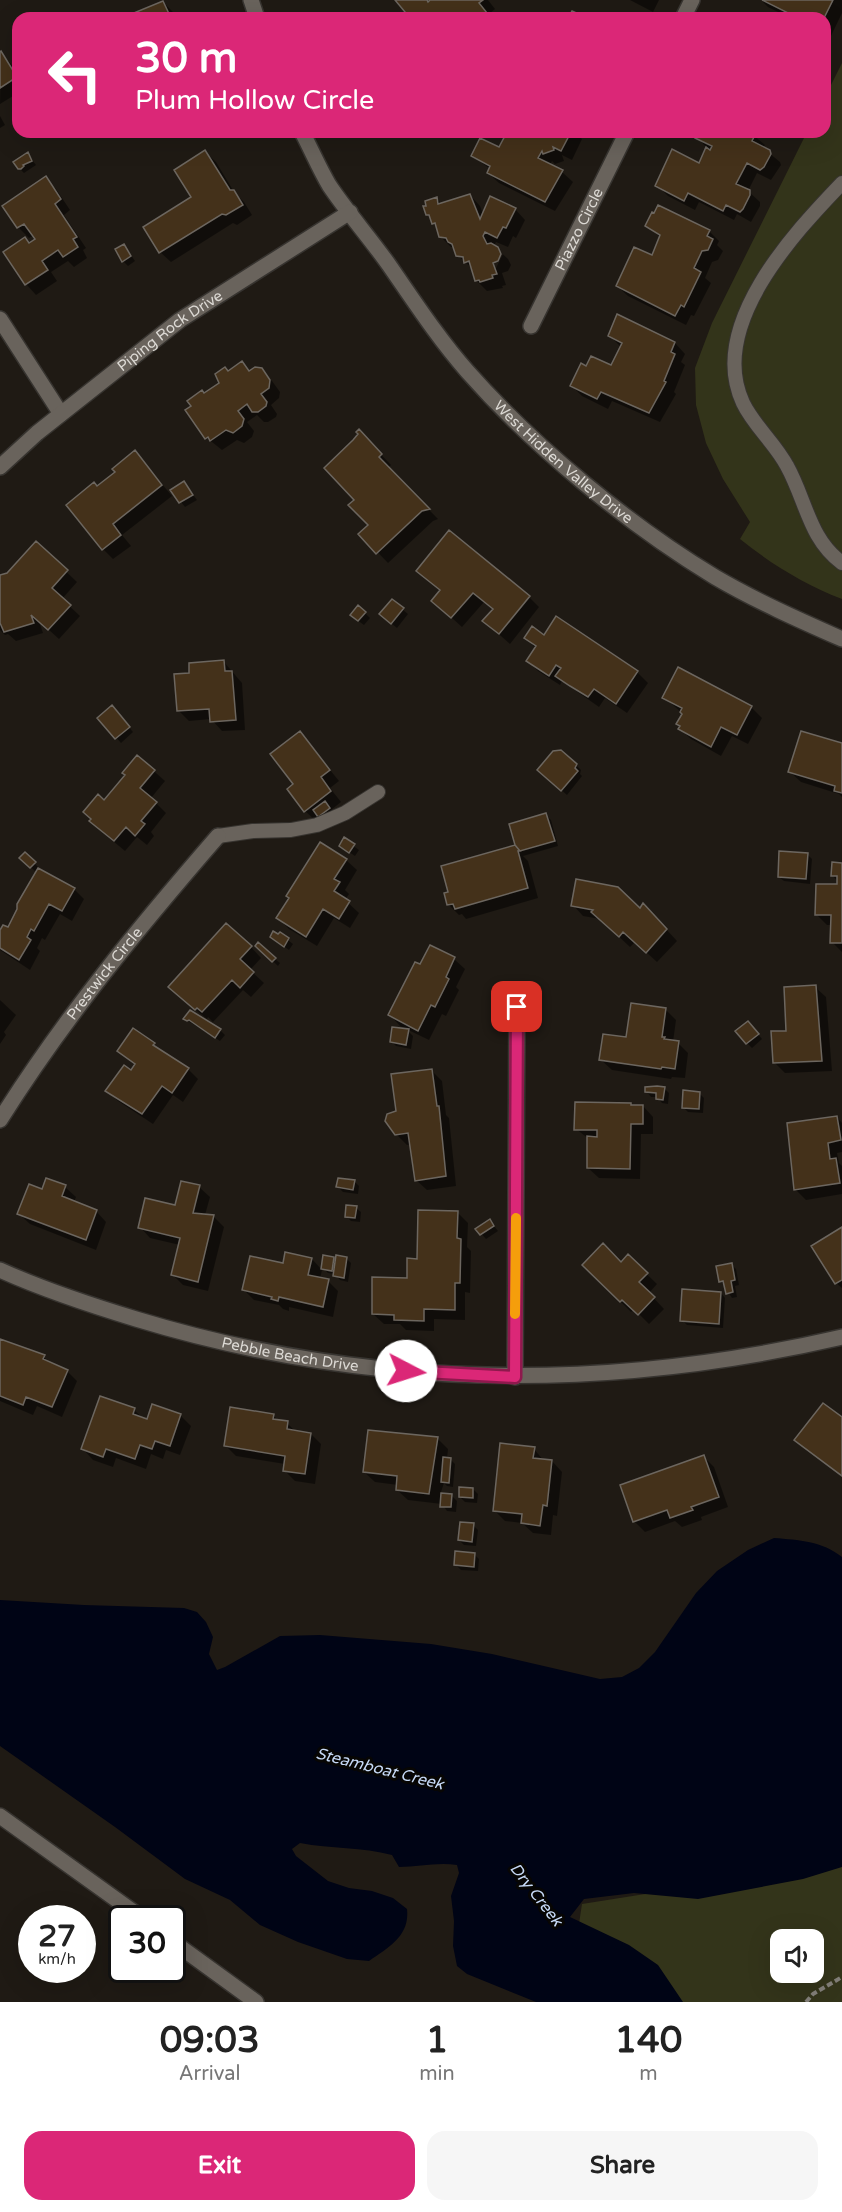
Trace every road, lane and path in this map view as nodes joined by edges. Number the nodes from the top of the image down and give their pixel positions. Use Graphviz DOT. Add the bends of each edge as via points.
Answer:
graph roads {
  1 [pos="305,138"];
  2 [pos="624,138"];
  3 [pos="842,183"];
  4 [pos="350,212"];
  5 [pos="0,319"];
  6 [pos="531,326"];
  7 [pos="61,414"];
  8 [pos="0,467"];
  9 [pos="842,563"];
  10 [pos="842,639"];
  11 [pos="378,792"];
  12 [pos="218,836"];
  13 [pos="517,1007"];
  14 [pos="0,1120"];
  15 [pos="0,1270"];
  16 [pos="842,1337"];
  17 [pos="515,1377"];
  18 [pos="0,1816"];
  19 [pos="124,1905"];
  20 [pos="186,1951"];
  21 [pos="842,1977"];
  22 [pos="256,2002"];
  23 [pos="806,2002"];
  1 -- 4 [label="street, West Hidden Valley Drive" via="329,185"];
  2 -- 6 [label="street, Piazzo Circle"];
  3 -- 9 [label="lane" via="761,282 741,323 735,352 735,375 742,401 786,464 821,542"];
  4 -- 7 [label="street, Piping Rock Drive" via="180,320"];
  4 -- 10 [label="street, West Hidden Valley Drive" via="468,372 579,480 715,577"];
  5 -- 7 [label="street"];
  7 -- 8 [label="street, Piping Rock Drive"];
  11 -- 12 [label="lane" via="317,825"];
  12 -- 14 [label="street, Prestwick Circle" via="83,999"];
  13 -- 17 [label="street"];
  15 -- 17 [label="street, Pebble Beach Drive" via="90,1305 261,1351 344,1365"];
  16 -- 17 [label="street, Pebble Beach Drive" via="694,1365"];
  18 -- 19 [label="street"];
  20 -- 22 [label="street"];
  21 -- 23 [label="path"];
}
